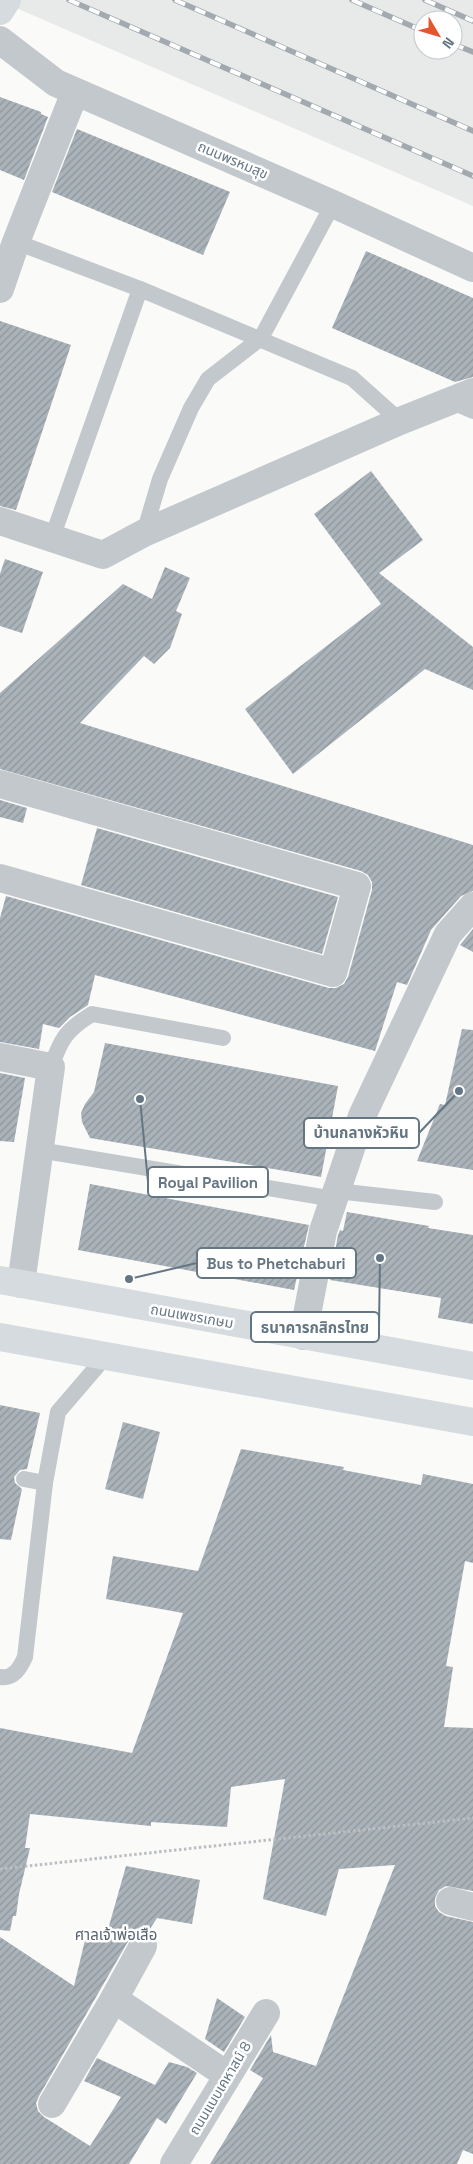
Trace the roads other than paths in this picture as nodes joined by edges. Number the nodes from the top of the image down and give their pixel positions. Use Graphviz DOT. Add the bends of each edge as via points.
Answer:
graph roads {
  1 [pos="7,0"];
  2 [pos="0,11"];
  3 [pos="0,40"];
  4 [pos="75,92"];
  5 [pos="333,204"];
  6 [pos="16,242"];
  7 [pos="473,268"];
  8 [pos="0,289"];
  9 [pos="140,289"];
  10 [pos="261,338"];
  11 [pos="465,401"];
  12 [pos="400,421"];
  13 [pos="0,521"];
  14 [pos="144,533"];
  15 [pos="52,538"];
  16 [pos="0,784"];
  17 [pos="0,878"];
  18 [pos="473,906"];
  19 [pos="223,1038"];
  20 [pos="0,1057"];
  21 [pos="51,1067"];
  22 [pos="40,1150"];
  23 [pos="335,1195"];
  24 [pos="435,1202"];
  25 [pos="10,1282"];
  26 [pos="303,1336"];
  27 [pos="0,1337"];
  28 [pos="106,1356"];
  29 [pos="473,1366"];
  30 [pos="473,1422"];
  31 [pos="24,1480"];
  32 [pos="45,1483"];
  33 [pos="0,1677"];
  34 [pos="143,1946"];
  35 [pos="114,1999"];
  36 [pos="266,2013"];
  37 [pos="227,2075"];
  38 [pos="52,2104"];
  39 [pos="174,2164"];
  1 -- 2 [label="main road"];
  3 -- 4 [label="street, ถนนพรหมสุข" via="56,83"];
  4 -- 5 [label="street, ถนนพรหมสุข"];
  4 -- 6 [label="street"];
  5 -- 7 [label="street, ถนนพรหมสุข"];
  5 -- 10 [label="lane"];
  6 -- 8 [label="street"];
  6 -- 9 [label="lane"];
  9 -- 10 [label="lane"];
  9 -- 15 [label="lane"];
  10 -- 12 [label="lane" via="352,378"];
  10 -- 14 [label="lane" via="208,379 191,408 160,478"];
  11 -- 12 [label="street"];
  12 -- 14 [label="street"];
  13 -- 15 [label="street"];
  14 -- 15 [label="street" via="102,555"];
  16 -- 17 [label="street" via="357,886 333,973"];
  18 -- 23 [label="street" via="448,934 435,960 362,1116"];
  19 -- 21 [label="lane" via="92,1014 60,1040"];
  20 -- 21 [label="street"];
  21 -- 22 [label="street"];
  22 -- 23 [label="lane"];
  22 -- 25 [label="street"];
  23 -- 24 [label="lane"];
  23 -- 26 [label="street" via="323,1230"];
  25 -- 26 [label="main road, ถนนเพชรเกษม"];
  26 -- 29 [label="main road, ถนนเพชรเกษม"];
  27 -- 28 [label="main road"];
  28 -- 30 [label="main road"];
  28 -- 32 [label="lane" via="58,1412"];
  31 -- 32 [label="lane"];
  32 -- 33 [label="lane" via="25,1657 14,1674"];
  34 -- 35 [label="street"];
  35 -- 37 [label="street"];
  35 -- 38 [label="street"];
  36 -- 37 [label="street, ถนนแนบเคหาสน์ 8"];
  37 -- 39 [label="street, ถนนแนบเคหาสน์ 8"];
}
